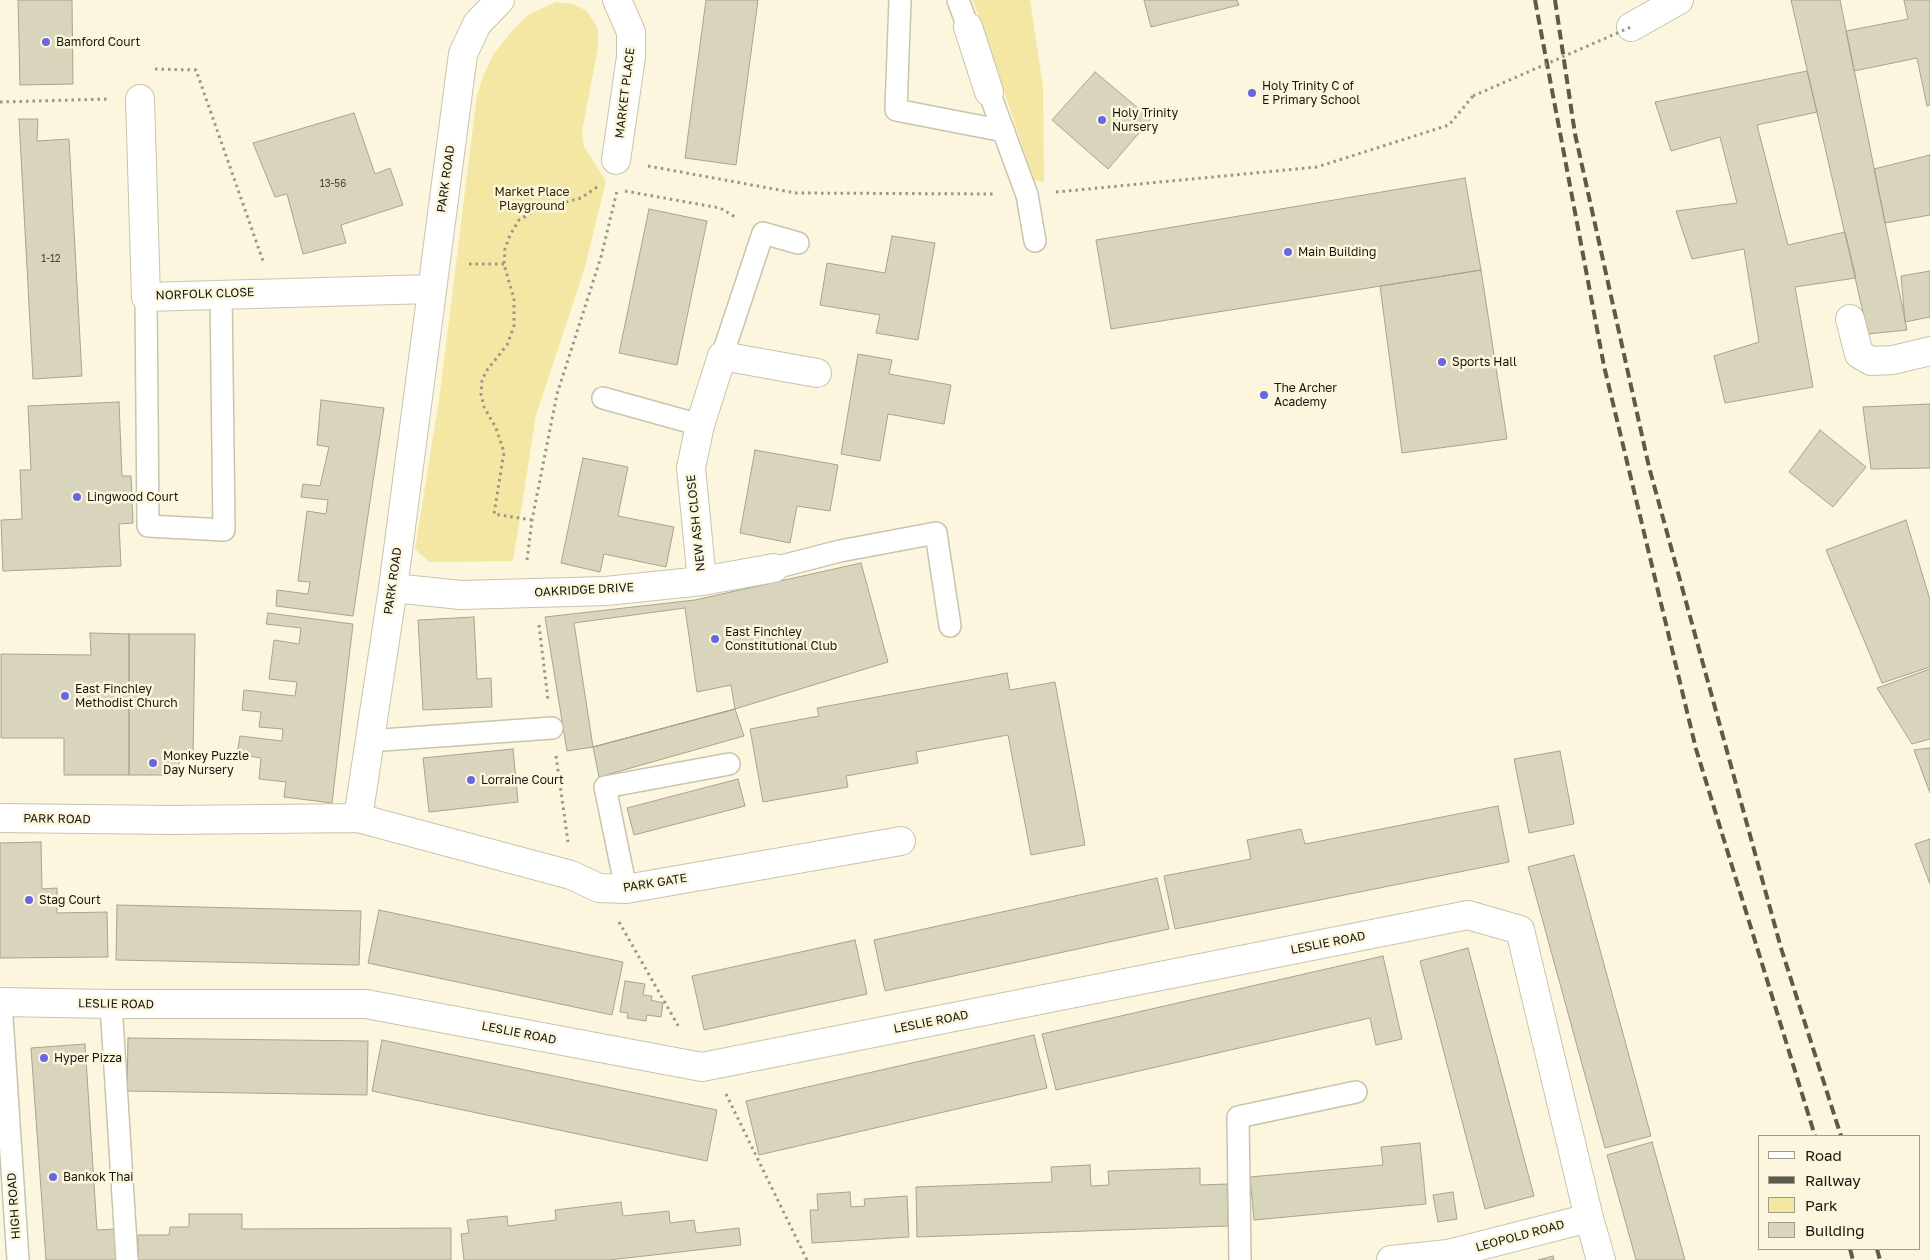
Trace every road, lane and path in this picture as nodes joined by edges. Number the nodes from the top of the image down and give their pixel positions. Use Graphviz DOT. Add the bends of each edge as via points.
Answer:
graph roads {
  1 [pos="500,0"];
  2 [pos="616,0"];
  3 [pos="900,0"];
  4 [pos="958,0"];
  5 [pos="1679,0"];
  6 [pos="968,27"];
  7 [pos="1631,27"];
  8 [pos="989,92"];
  9 [pos="140,99"];
  10 [pos="1449,125"];
  11 [pos="1004,131"];
  12 [pos="616,160"];
  13 [pos="600,185"];
  14 [pos="617,190"];
  15 [pos="763,233"];
  16 [pos="1035,241"];
  17 [pos="798,243"];
  18 [pos="465,263"];
  19 [pos="504,264"];
  20 [pos="431,289"];
  21 [pos="221,293"];
  22 [pos="146,296"];
  23 [pos="1850,319"];
  24 [pos="1930,351"];
  25 [pos="722,356"];
  26 [pos="817,373"];
  27 [pos="603,398"];
  28 [pos="700,425"];
  29 [pos="532,520"];
  30 [pos="774,568"];
  31 [pos="702,581"];
  32 [pos="393,588"];
  33 [pos="533,594"];
  34 [pos="950,626"];
  35 [pos="552,728"];
  36 [pos="368,740"];
  37 [pos="729,764"];
  38 [pos="0,818"];
  39 [pos="358,818"];
  40 [pos="901,841"];
  41 [pos="612,889"];
  42 [pos="1,1002"];
  43 [pos="111,1004"];
  44 [pos="706,1066"];
  45 [pos="1356,1092"];
  46 [pos="1589,1218"];
  47 [pos="18,1260"];
  48 [pos="127,1260"];
  49 [pos="807,1260"];
  50 [pos="1240,1260"];
  51 [pos="1391,1260"];
  52 [pos="1601,1260"];
  1 -- 20 [label="street, PARK ROAD" via="476,24 463,54"];
  2 -- 12 [label="street, MARKET PLACE" via="631,32 631,57"];
  3 -- 11 [label="lane" via="896,110"];
  4 -- 6 [label="lane"];
  5 -- 7 [label="street"];
  6 -- 8 [label="street"];
  7 -- 10 [label="path, bridge" via="1473,96"];
  8 -- 11 [label="lane"];
  9 -- 22 [label="street, NORFOLK CLOSE"];
  11 -- 16 [label="lane" via="1027,195"];
  12 -- 14 [label="path"];
  13 -- 19 [label="path" via="581,198 536,210 519,220 510,235"];
  14 -- 15 [label="path" via="720,208"];
  14 -- 29 [label="path" via="601,257 557,394"];
  15 -- 17 [label="lane"];
  15 -- 25 [label="lane"];
  18 -- 19 [label="path"];
  19 -- 29 [label="path" via="514,299 514,326 506,345 482,380 481,394 504,452 494,514"];
  20 -- 21 [label="street, NORFOLK CLOSE"];
  20 -- 32 [label="street, PARK ROAD"];
  21 -- 22 [label="street, NORFOLK CLOSE"];
  21 -- 22 [label="lane" via="224,530 148,526"];
  23 -- 24 [label="street" via="1859,354 1871,361 1893,360"];
  25 -- 26 [label="street"];
  25 -- 28 [label="street, NEW ASH CLOSE"];
  27 -- 28 [label="lane"];
  28 -- 31 [label="street, NEW ASH CLOSE" via="691,468"];
  29 -- 33 [label="path" via="526,570"];
  30 -- 31 [label="street, OAKRIDGE DRIVE"];
  30 -- 34 [label="lane" via="840,551 936,533"];
  31 -- 33 [label="street, OAKRIDGE DRIVE"];
  32 -- 33 [label="street, OAKRIDGE DRIVE" via="461,595"];
  32 -- 36 [label="street, PARK ROAD"];
  35 -- 36 [label="lane"];
  36 -- 39 [label="street, PARK ROAD"];
  37 -- 41 [label="lane" via="605,786"];
  38 -- 39 [label="street, PARK ROAD"];
  39 -- 41 [label="street" via="572,874"];
  40 -- 41 [label="street, PARK GATE"];
  41 -- 44 [label="path"];
  42 -- 43 [label="street, LESLIE ROAD"];
  42 -- 47 [label="lane, HIGH ROAD"];
  43 -- 44 [label="street, LESLIE ROAD" via="366,1004"];
  43 -- 48 [label="lane"];
  44 -- 46 [label="street, LESLIE ROAD" via="1468,915 1520,930"];
  44 -- 49 [label="path"];
  45 -- 50 [label="lane" via="1238,1117"];
  46 -- 51 [label="street, LEOPOLD ROAD" via="1448,1254"];
  46 -- 52 [label="street, LESLIE ROAD"];
}
